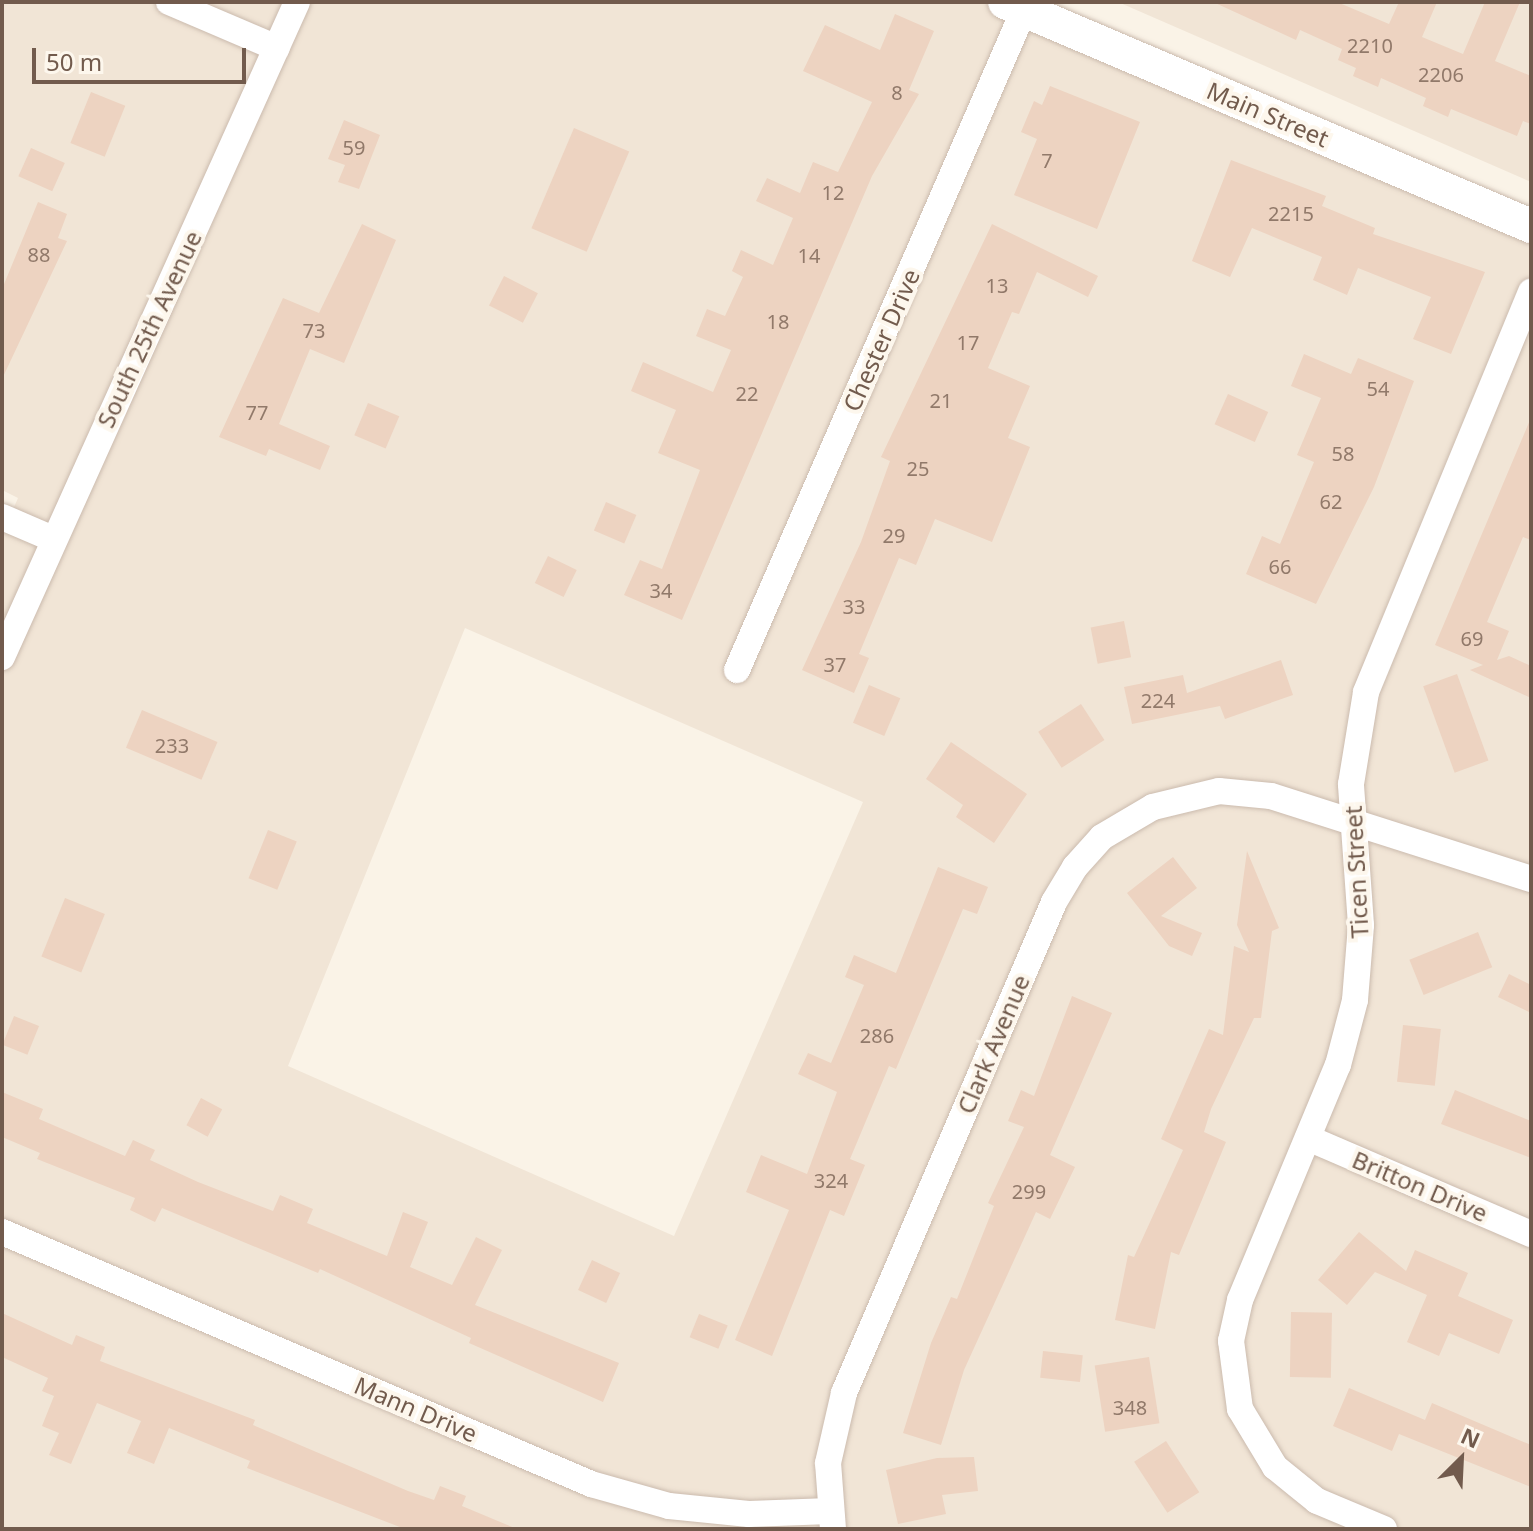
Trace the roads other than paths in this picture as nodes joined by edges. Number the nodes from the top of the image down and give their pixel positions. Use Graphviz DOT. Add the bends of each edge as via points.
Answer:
graph roads {
  1 [pos="169,2"];
  2 [pos="297,2"];
  3 [pos="1014,6"];
  4 [pos="277,48"];
  5 [pos="1531,226"];
  6 [pos="1531,292"];
  7 [pos="2,517"];
  8 [pos="53,539"];
  9 [pos="2,657"];
  10 [pos="737,670"];
  11 [pos="1352,822"];
  12 [pos="1531,879"];
  13 [pos="1308,1138"];
  14 [pos="2,1232"];
  15 [pos="1531,1234"];
  16 [pos="832,1520"];
  17 [pos="1384,1529"];
  1 -- 4 [label="street"];
  2 -- 4 [label="street, South 25th Avenue"];
  3 -- 5 [label="street, Main Street"];
  3 -- 10 [label="street, Chester Drive"];
  4 -- 8 [label="street, South 25th Avenue"];
  6 -- 11 [label="street, Ticen Street" via="1366,692 1351,770"];
  7 -- 8 [label="street"];
  8 -- 9 [label="street, South 25th Avenue"];
  11 -- 12 [label="street, Clark Avenue"];
  11 -- 13 [label="street, Ticen Street" via="1361,925 1355,1000 1338,1065"];
  11 -- 16 [label="street, Clark Avenue" via="1271,796 1205,792 1129,819 1075,867 1054,902 844,1393 829,1452"];
  13 -- 15 [label="street, Britton Drive"];
  13 -- 17 [label="street, Ticen Street" via="1240,1300 1231,1341 1240,1409 1266,1456 1317,1501"];
  14 -- 16 [label="street, Mann Drive" via="591,1484 682,1507"];
}
